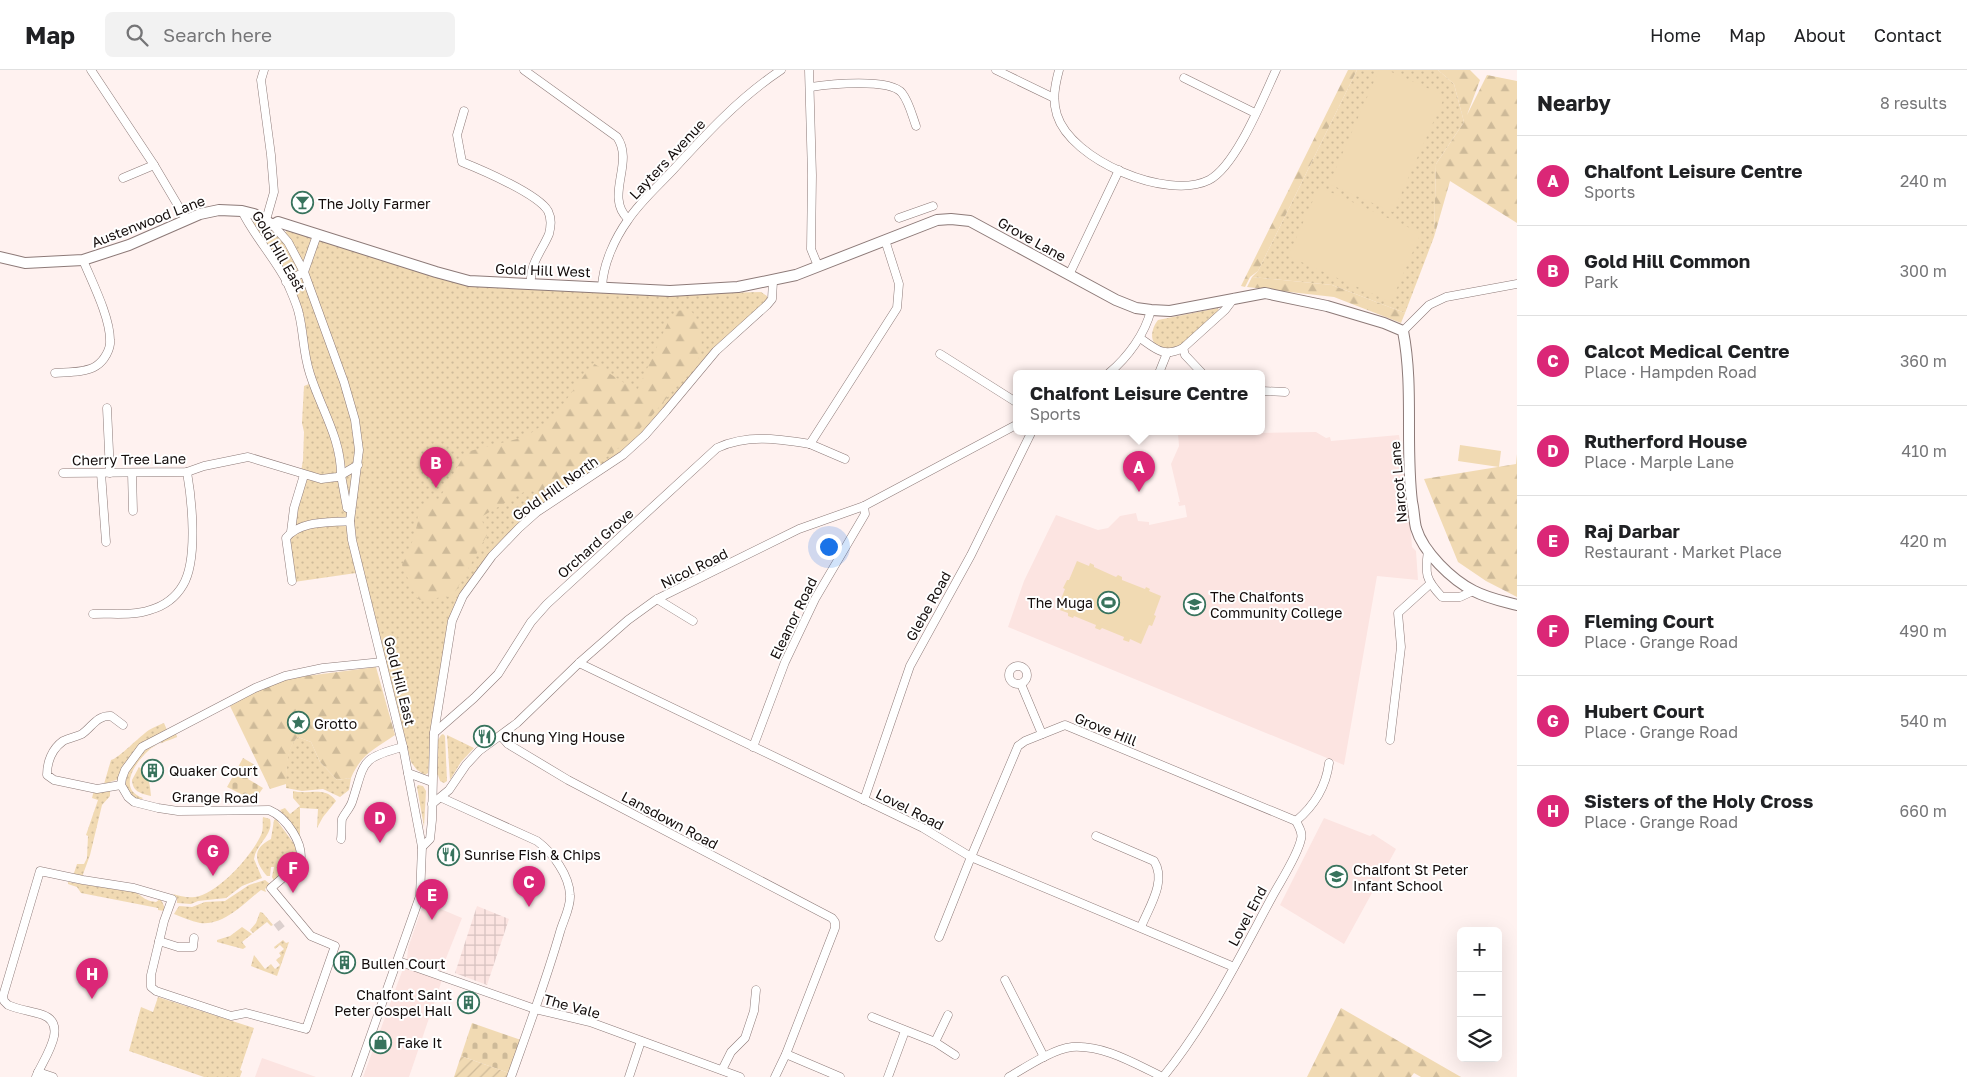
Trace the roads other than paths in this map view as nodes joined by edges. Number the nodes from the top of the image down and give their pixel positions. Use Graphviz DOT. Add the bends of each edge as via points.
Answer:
graph roads {
  1 [pos="91,70"];
  2 [pos="264,70"];
  3 [pos="524,70"];
  4 [pos="781,70"];
  5 [pos="809,70"];
  6 [pos="996,70"];
  7 [pos="1059,70"];
  8 [pos="1276,70"];
  9 [pos="1184,78"];
  10 [pos="811,87"];
  11 [pos="1054,98"];
  12 [pos="464,111"];
  13 [pos="1255,113"];
  14 [pos="916,126"];
  15 [pos="154,165"];
  16 [pos="1119,170"];
  17 [pos="123,178"];
  18 [pos="933,206"];
  19 [pos="242,211"];
  20 [pos="912,214"];
  21 [pos="899,218"];
  22 [pos="186,219"];
  23 [pos="628,219"];
  24 [pos="269,222"];
  25 [pos="918,226"];
  26 [pos="317,235"];
  27 [pos="885,240"];
  28 [pos="0,257"];
  29 [pos="83,260"];
  30 [pos="818,266"];
  31 [pos="304,272"];
  32 [pos="1069,275"];
  33 [pos="773,281"];
  34 [pos="286,282"];
  35 [pos="531,284"];
  36 [pos="1517,284"];
  37 [pos="602,287"];
  38 [pos="1234,298"];
  39 [pos="1151,310"];
  40 [pos="1403,331"];
  41 [pos="1140,338"];
  42 [pos="1182,348"];
  43 [pos="940,354"];
  44 [pos="1167,354"];
  45 [pos="1112,370"];
  46 [pos="1160,370"];
  47 [pos="1199,370"];
  48 [pos="54,373"];
  49 [pos="1265,391"];
  50 [pos="1285,392"];
  51 [pos="1013,400"];
  52 [pos="107,408"];
  53 [pos="1013,427"];
  54 [pos="1030,435"];
  55 [pos="810,444"];
  56 [pos="845,458"];
  57 [pos="358,465"];
  58 [pos="187,472"];
  59 [pos="63,473"];
  60 [pos="101,473"];
  61 [pos="110,473"];
  62 [pos="132,473"];
  63 [pos="304,475"];
  64 [pos="341,475"];
  65 [pos="864,506"];
  66 [pos="351,510"];
  67 [pos="133,511"];
  68 [pos="350,521"];
  69 [pos="291,532"];
  70 [pos="106,542"];
  71 [pos="1428,550"];
  72 [pos="292,582"];
  73 [pos="1430,584"];
  74 [pos="1473,591"];
  75 [pos="657,600"];
  76 [pos="1517,605"];
  77 [pos="94,614"];
  78 [pos="693,622"];
  79 [pos="382,662"];
  80 [pos="579,663"];
  81 [pos="1021,684"];
  82 [pos="123,725"];
  83 [pos="434,733"];
  84 [pos="1042,734"];
  85 [pos="501,736"];
  86 [pos="1390,740"];
  87 [pos="403,747"];
  88 [pos="753,747"];
  89 [pos="1330,763"];
  90 [pos="408,772"];
  91 [pos="432,782"];
  92 [pos="121,784"];
  93 [pos="442,798"];
  94 [pos="864,800"];
  95 [pos="432,804"];
  96 [pos="1296,821"];
  97 [pos="1096,836"];
  98 [pos="341,839"];
  99 [pos="422,848"];
  100 [pos="971,857"];
  101 [pos="1141,927"];
  102 [pos="194,938"];
  103 [pos="939,938"];
  104 [pos="159,941"];
  105 [pos="398,961"];
  106 [pos="1234,967"];
  107 [pos="1005,980"];
  108 [pos="756,990"];
  109 [pos="535,1009"];
  110 [pos="948,1015"];
  111 [pos="872,1018"];
  112 [pos="906,1031"];
  113 [pos="641,1041"];
  114 [pos="936,1042"];
  115 [pos="786,1054"];
  116 [pos="955,1055"];
  117 [pos="1044,1057"];
  118 [pos="722,1070"];
  119 [pos="37,1074"];
  120 [pos="53,1077"];
  121 [pos="356,1077"];
  122 [pos="511,1077"];
  123 [pos="629,1077"];
  124 [pos="740,1077"];
  125 [pos="774,1077"];
  126 [pos="840,1077"];
  127 [pos="888,1077"];
  128 [pos="1009,1077"];
  129 [pos="1163,1077"];
  1 -- 15 [label="street"];
  2 -- 24 [label="street" via="261,80 274,192"];
  3 -- 23 [label="street" via="617,137 622,144 618,205"];
  4 -- 23 [label="street, Layters Avenue" via="758,85 725,115"];
  5 -- 10 [label="street"];
  6 -- 11 [label="street"];
  7 -- 11 [label="street"];
  8 -- 13 [label="street"];
  9 -- 13 [label="street"];
  10 -- 14 [label="street" via="880,84 897,89 903,94"];
  10 -- 30 [label="street" via="811,249"];
  11 -- 16 [label="street" via="1057,117 1072,137 1089,154"];
  12 -- 35 [label="street" via="457,135 462,162 524,192 551,217 548,235 534,262"];
  13 -- 16 [label="street" via="1231,159 1209,180 1168,185 1136,178"];
  15 -- 17 [label="street"];
  15 -- 22 [label="street"];
  16 -- 32 [label="street"];
  18 -- 20 [label="street"];
  19 -- 22 [label="street, Austenwood Lane" via="220,210"];
  19 -- 24 [label="street, Austenwood Lane"];
  19 -- 34 [label="street, Gold Hill East"];
  20 -- 21 [label="street"];
  20 -- 25 [label="street"];
  22 -- 29 [label="street, Austenwood Lane" via="129,245"];
  23 -- 37 [label="street, Layters Avenue" via="608,259"];
  24 -- 26 [label="street, Gold Hill West"];
  24 -- 31 [label="street, Gold Hill East" via="288,242"];
  25 -- 27 [label="street, Grove Lane"];
  25 -- 32 [label="street, Grove Lane" via="937,220 970,221"];
  26 -- 31 [label="street"];
  26 -- 35 [label="street, Gold Hill West" via="469,281"];
  27 -- 30 [label="street, Grove Lane"];
  27 -- 55 [label="street" via="900,284 897,308"];
  28 -- 29 [label="street, Austenwood Lane" via="25,263"];
  29 -- 48 [label="street" via="108,324 109,349 97,366"];
  30 -- 33 [label="street, Gold Hill West"];
  31 -- 34 [label="street"];
  31 -- 57 [label="street, Gold Hill East" via="355,420"];
  32 -- 39 [label="street, Grove Lane" via="1116,300"];
  33 -- 37 [label="street, Gold Hill West" via="738,287 670,291"];
  33 -- 83 [label="street, Gold Hill North" via="772,299 716,351 645,435 623,455 537,512 492,556 463,596 452,621"];
  34 -- 64 [label="street, Gold Hill East" via="299,313 303,350 310,374 334,432"];
  35 -- 37 [label="street, Gold Hill West"];
  36 -- 40 [label="street" via="1446,297 1429,305"];
  38 -- 39 [label="street, Grove Lane" via="1197,307"];
  38 -- 40 [label="street, Grove Lane" via="1265,293 1327,306"];
  38 -- 42 [label="street"];
  39 -- 41 [label="street"];
  40 -- 71 [label="street, Narcot Lane" via="1408,356 1410,486 1416,529"];
  41 -- 44 [label="street"];
  41 -- 45 [label="street"];
  42 -- 44 [label="street"];
  42 -- 47 [label="street" via="1185,356"];
  43 -- 51 [label="street"];
  44 -- 46 [label="street"];
  49 -- 50 [label="street"];
  52 -- 61 [label="street"];
  53 -- 65 [label="street, Nicol Road"];
  54 -- 94 [label="street, Glebe Road" via="971,555 910,666"];
  55 -- 56 [label="street, Orchard Grove"];
  55 -- 83 [label="street, Orchard Grove" via="769,438 733,441 717,448 547,604 531,622 498,674"];
  57 -- 64 [label="street, Cherry Tree Lane"];
  57 -- 66 [label="street, Gold Hill East"];
  58 -- 62 [label="street, Cherry Tree Lane"];
  58 -- 63 [label="street, Cherry Tree Lane" via="248,457"];
  58 -- 77 [label="street" via="192,498 192,548 184,584 176,596 150,610"];
  59 -- 60 [label="street, Cherry Tree Lane"];
  60 -- 61 [label="street, Cherry Tree Lane"];
  60 -- 70 [label="street"];
  61 -- 62 [label="street, Cherry Tree Lane"];
  62 -- 67 [label="street"];
  63 -- 64 [label="street, Cherry Tree Lane" via="321,479"];
  63 -- 69 [label="street"];
  64 -- 66 [label="street" via="347,508"];
  65 -- 75 [label="street, Nicol Road" via="799,529"];
  65 -- 88 [label="street, Eleanor Road" via="865,514 815,599 785,662"];
  66 -- 68 [label="street, Gold Hill East"];
  68 -- 69 [label="street" via="309,525"];
  68 -- 79 [label="street, Gold Hill East"];
  69 -- 72 [label="street" via="286,538"];
  71 -- 73 [label="street" via="1426,569"];
  71 -- 74 [label="street, Narcot Lane" via="1447,573"];
  73 -- 74 [label="street" via="1442,597 1460,598"];
  73 -- 86 [label="street" via="1398,613 1401,647"];
  74 -- 76 [label="street, Narcot Lane"];
  75 -- 78 [label="street"];
  75 -- 80 [label="street, Nicol Road" via="628,620"];
  79 -- 87 [label="street, Gold Hill East"];
  79 -- 92 [label="street" via="323,668 284,676 255,688 142,747 125,770"];
  80 -- 85 [label="street, Nicol Road"];
  80 -- 88 [label="street, Lovel Road"];
  81 -- 84 [label="street"];
  82 -- 92 [label="street" via="111,716 99,718 81,735 64,741 53,752 47,765 47,775 54,780 97,789"];
  83 -- 91 [label="street, Gold Hill North"];
  84 -- 96 [label="street, Grove Hill" via="1065,725"];
  84 -- 100 [label="street, Grove Hill" via="1018,746"];
  85 -- 93 [label="street, Nicol Road" via="473,758"];
  85 -- 115 [label="street, Lansdown Road" via="508,744 568,780 832,918 835,928"];
  87 -- 90 [label="street, Gold Hill East"];
  87 -- 98 [label="street" via="379,753 365,765 342,820"];
  88 -- 94 [label="street, Lovel Road"];
  89 -- 96 [label="street" via="1316,801"];
  90 -- 91 [label="street"];
  90 -- 99 [label="street, Gold Hill East"];
  91 -- 95 [label="street, Gold Hill North"];
  92 -- 104 [label="street, Grange Road" via="134,802 158,808 274,812 298,840 302,856 296,868 271,888 311,936 336,946 306,1029 246,1013 231,1016 156,991 150,982"];
  93 -- 95 [label="street, Nicol Road"];
  93 -- 109 [label="street" via="537,841 549,852 565,877 570,898"];
  94 -- 100 [label="street, Lovel Road" via="923,828"];
  95 -- 99 [label="street, Gold Hill North" via="430,839"];
  96 -- 106 [label="street, Lovel End" via="1302,833 1299,845"];
  97 -- 101 [label="street" via="1154,861 1158,868 1160,879"];
  99 -- 105 [label="street" via="420,896"];
  100 -- 101 [label="street, Lovel Road"];
  100 -- 103 [label="street, Grove Hill"];
  101 -- 106 [label="street, Lovel Road"];
  102 -- 104 [label="street" via="193,947 178,947"];
  104 -- 119 [label="street, Grange Road" via="172,899 134,888 40,871 3,996 8,1005 52,1020 55,1027 53,1042"];
  105 -- 109 [label="street, The Vale"];
  105 -- 121 [label="street"];
  106 -- 129 [label="street, Lovel End" via="1184,1051"];
  107 -- 117 [label="street"];
  108 -- 118 [label="street" via="754,1010 745,1038 731,1052"];
  109 -- 113 [label="street, The Vale" via="590,1022"];
  109 -- 122 [label="street"];
  110 -- 114 [label="street"];
  111 -- 112 [label="street"];
  112 -- 114 [label="street"];
  112 -- 127 [label="street"];
  113 -- 118 [label="street, The Vale"];
  113 -- 123 [label="street"];
  114 -- 116 [label="street"];
  115 -- 125 [label="street"];
  115 -- 126 [label="street"];
  117 -- 128 [label="street"];
  117 -- 129 [label="street" via="1072,1047 1107,1051"];
  118 -- 124 [label="street, The Vale"];
  119 -- 120 [label="street"];
}
